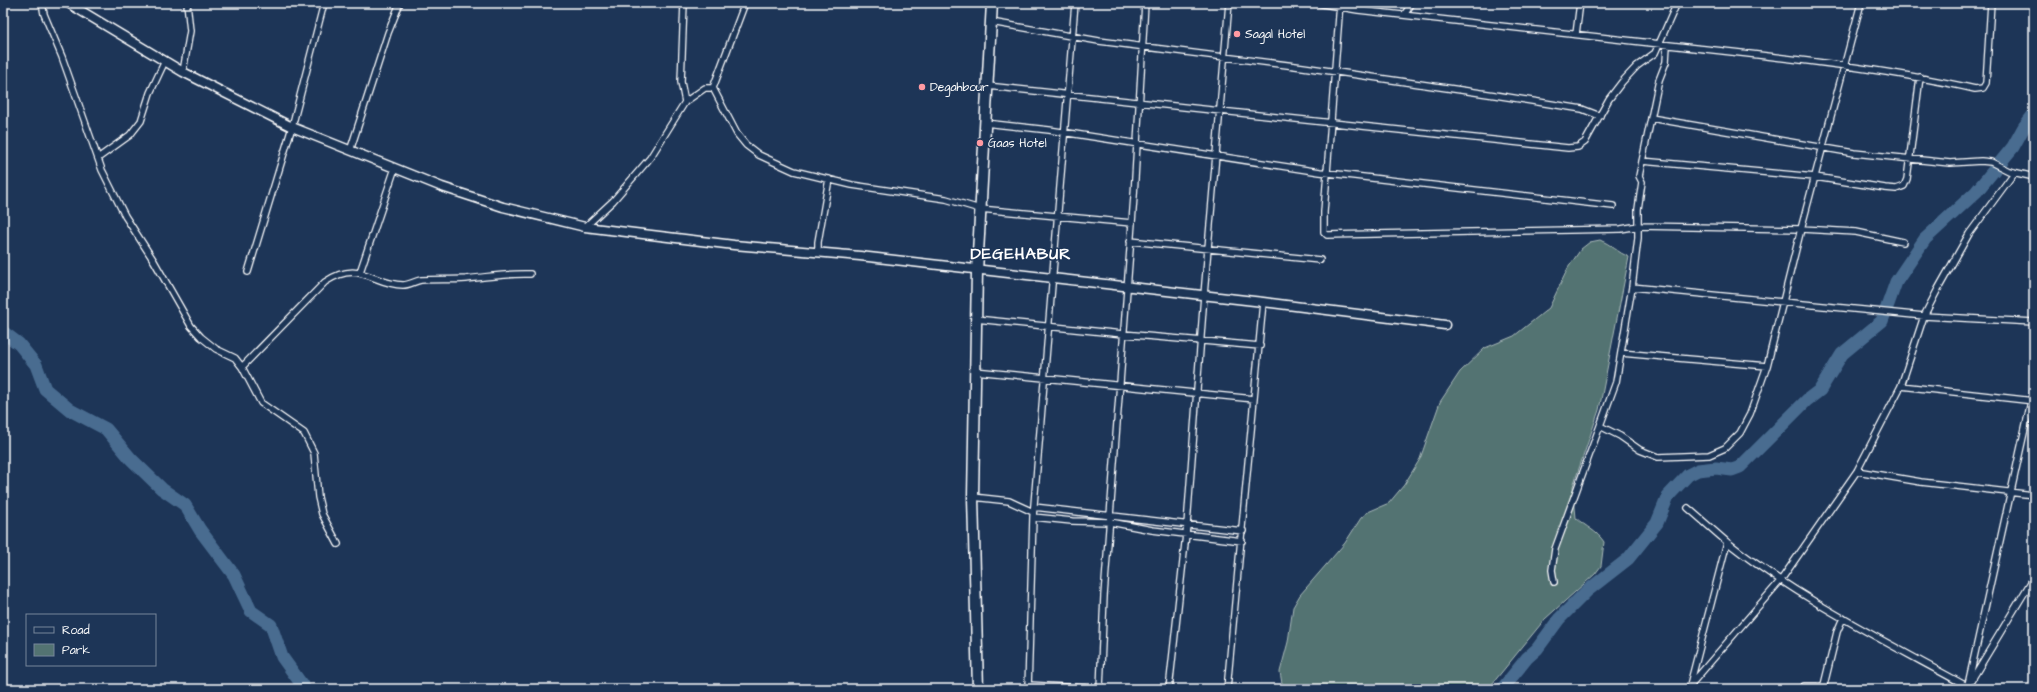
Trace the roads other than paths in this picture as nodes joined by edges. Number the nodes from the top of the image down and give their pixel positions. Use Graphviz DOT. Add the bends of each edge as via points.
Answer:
graph roads {
  1 [pos="42,3"];
  2 [pos="68,3"];
  3 [pos="187,3"];
  4 [pos="324,3"];
  5 [pos="400,3"];
  6 [pos="684,3"];
  7 [pos="745,3"];
  8 [pos="992,3"];
  9 [pos="1076,3"];
  10 [pos="1145,3"];
  11 [pos="1230,3"];
  12 [pos="1317,3"];
  13 [pos="1412,3"];
  14 [pos="1580,3"];
  15 [pos="1677,3"];
  16 [pos="1861,3"];
  17 [pos="1991,3"];
  18 [pos="1340,5"];
  19 [pos="1404,15"];
  20 [pos="991,22"];
  21 [pos="1576,34"];
  22 [pos="1073,37"];
  23 [pos="1659,43"];
  24 [pos="1667,45"];
  25 [pos="1142,46"];
  26 [pos="1225,57"];
  27 [pos="164,61"];
  28 [pos="1845,67"];
  29 [pos="183,72"];
  30 [pos="1335,72"];
  31 [pos="1920,77"];
  32 [pos="987,86"];
  33 [pos="713,88"];
  34 [pos="1068,95"];
  35 [pos="685,102"];
  36 [pos="1139,102"];
  37 [pos="1220,111"];
  38 [pos="1600,116"];
  39 [pos="1651,118"];
  40 [pos="985,123"];
  41 [pos="1331,123"];
  42 [pos="292,127"];
  43 [pos="1065,133"];
  44 [pos="1137,144"];
  45 [pos="1823,148"];
  46 [pos="350,151"];
  47 [pos="1216,156"];
  48 [pos="98,158"];
  49 [pos="1910,159"];
  50 [pos="1642,162"];
  51 [pos="395,168"];
  52 [pos="1327,172"];
  53 [pos="2014,173"];
  54 [pos="1815,177"];
  55 [pos="2034,177"];
  56 [pos="829,179"];
  57 [pos="1613,206"];
  58 [pos="980,209"];
  59 [pos="1058,216"];
  60 [pos="1132,223"];
  61 [pos="1638,226"];
  62 [pos="585,227"];
  63 [pos="1801,229"];
  64 [pos="1130,241"];
  65 [pos="1903,242"];
  66 [pos="1208,249"];
  67 [pos="818,252"];
  68 [pos="1320,260"];
  69 [pos="977,271"];
  70 [pos="248,272"];
  71 [pos="360,272"];
  72 [pos="530,274"];
  73 [pos="1053,279"];
  74 [pos="1127,287"];
  75 [pos="1632,287"];
  76 [pos="1204,295"];
  77 [pos="1263,302"];
  78 [pos="1783,302"];
  79 [pos="1924,316"];
  80 [pos="976,319"];
  81 [pos="2034,322"];
  82 [pos="1445,325"];
  83 [pos="1049,327"];
  84 [pos="1123,334"];
  85 [pos="1201,341"];
  86 [pos="1260,346"];
  87 [pos="1621,353"];
  88 [pos="1767,366"];
  89 [pos="242,367"];
  90 [pos="975,371"];
  91 [pos="1044,378"];
  92 [pos="1120,386"];
  93 [pos="1901,386"];
  94 [pos="2034,388"];
  95 [pos="1197,394"];
  96 [pos="1254,399"];
  97 [pos="2033,400"];
  98 [pos="1600,426"];
  99 [pos="1857,471"];
  100 [pos="2011,493"];
  101 [pos="2034,495"];
  102 [pos="973,497"];
  103 [pos="1688,508"];
  104 [pos="1033,512"];
  105 [pos="1072,512"];
  106 [pos="1111,519"];
  107 [pos="1072,521"];
  108 [pos="1153,521"];
  109 [pos="1187,525"];
  110 [pos="1152,530"];
  111 [pos="1243,532"];
  112 [pos="1186,534"];
  113 [pos="1242,541"];
  114 [pos="1727,542"];
  115 [pos="338,544"];
  116 [pos="2034,577"];
  117 [pos="1781,580"];
  118 [pos="1554,582"];
  119 [pos="1843,618"];
  120 [pos="1028,687"];
  121 [pos="1688,688"];
  122 [pos="1823,688"];
  123 [pos="1969,688"];
  124 [pos="978,689"];
  125 [pos="1100,689"];
  126 [pos="1169,689"];
  127 [pos="1227,689"];
  128 [pos="1800,689"];
  1 -- 48 [label="street"];
  2 -- 27 [label="street"];
  3 -- 29 [label="street" via="190,31"];
  4 -- 42 [label="street"];
  5 -- 46 [label="street"];
  6 -- 35 [label="street" via="681,82"];
  7 -- 33 [label="street"];
  8 -- 20 [label="highway"];
  9 -- 22 [label="street"];
  10 -- 25 [label="street"];
  11 -- 26 [label="street"];
  12 -- 18 [label="street"];
  13 -- 19 [label="street"];
  14 -- 21 [label="street"];
  15 -- 23 [label="street"];
  16 -- 28 [label="street"];
  17 -- 31 [label="street" via="1987,74 1983,88 1975,89"];
  18 -- 19 [label="street"];
  18 -- 30 [label="street"];
  19 -- 21 [label="street"];
  20 -- 22 [label="street"];
  20 -- 32 [label="highway"];
  21 -- 23 [label="street"];
  22 -- 25 [label="street"];
  22 -- 34 [label="street"];
  23 -- 24 [label="street"];
  23 -- 38 [label="street" via="1655,53 1625,78"];
  24 -- 28 [label="street"];
  24 -- 39 [label="street" via="1666,62 1659,80"];
  25 -- 26 [label="street"];
  25 -- 36 [label="street"];
  26 -- 30 [label="street"];
  26 -- 37 [label="street"];
  27 -- 29 [label="street"];
  27 -- 48 [label="street" via="140,121 130,135"];
  28 -- 31 [label="street"];
  28 -- 45 [label="street"];
  29 -- 42 [label="street"];
  30 -- 38 [label="street" via="1582,109"];
  30 -- 41 [label="street"];
  31 -- 49 [label="street"];
  32 -- 34 [label="street"];
  32 -- 40 [label="highway"];
  33 -- 35 [label="street" via="705,88"];
  33 -- 56 [label="street" via="737,134 750,148 759,155 794,171"];
  34 -- 36 [label="street"];
  34 -- 43 [label="street"];
  35 -- 62 [label="street" via="650,158 613,201"];
  36 -- 37 [label="street"];
  36 -- 44 [label="street"];
  37 -- 41 [label="street"];
  37 -- 47 [label="street"];
  38 -- 41 [label="street" via="1585,142 1578,147 1568,148"];
  39 -- 45 [label="street"];
  39 -- 50 [label="street"];
  40 -- 43 [label="street"];
  40 -- 58 [label="highway"];
  41 -- 52 [label="street"];
  42 -- 46 [label="street"];
  42 -- 70 [label="street"];
  43 -- 44 [label="street"];
  43 -- 59 [label="street"];
  44 -- 47 [label="street"];
  44 -- 60 [label="street"];
  45 -- 49 [label="street"];
  45 -- 54 [label="street"];
  46 -- 51 [label="street"];
  47 -- 52 [label="street"];
  47 -- 66 [label="street"];
  48 -- 89 [label="street" via="110,189 191,326 216,349 235,358"];
  49 -- 53 [label="street" via="1950,163 1991,162"];
  49 -- 54 [label="street" via="1904,186 1896,189"];
  50 -- 54 [label="street"];
  50 -- 61 [label="street" via="1639,176 1642,182"];
  51 -- 62 [label="street" via="503,207"];
  51 -- 71 [label="street"];
  52 -- 57 [label="street"];
  52 -- 61 [label="street" via="1324,232 1332,236 1621,229"];
  53 -- 55 [label="street"];
  53 -- 79 [label="street" via="1969,234"];
  54 -- 63 [label="street"];
  56 -- 58 [label="street" via="852,185 946,199"];
  56 -- 67 [label="street"];
  58 -- 59 [label="street"];
  58 -- 69 [label="highway"];
  59 -- 60 [label="street"];
  59 -- 73 [label="street"];
  60 -- 64 [label="street"];
  61 -- 63 [label="street"];
  61 -- 75 [label="street"];
  62 -- 67 [label="street" via="734,245"];
  63 -- 65 [label="street" via="1856,232"];
  63 -- 78 [label="street"];
  64 -- 66 [label="street"];
  64 -- 74 [label="street"];
  66 -- 68 [label="street"];
  66 -- 76 [label="street"];
  67 -- 69 [label="street"];
  69 -- 73 [label="street"];
  69 -- 80 [label="highway"];
  71 -- 72 [label="street" via="404,285 419,280"];
  71 -- 89 [label="street" via="335,275 325,282"];
  73 -- 74 [label="street"];
  73 -- 83 [label="street"];
  74 -- 76 [label="street"];
  74 -- 84 [label="street"];
  75 -- 78 [label="street"];
  75 -- 87 [label="street"];
  76 -- 77 [label="street"];
  76 -- 85 [label="street"];
  77 -- 82 [label="street"];
  77 -- 86 [label="street"];
  78 -- 79 [label="street"];
  78 -- 88 [label="street"];
  79 -- 81 [label="street"];
  79 -- 93 [label="street"];
  80 -- 83 [label="street"];
  80 -- 90 [label="highway"];
  83 -- 84 [label="street"];
  83 -- 91 [label="street"];
  84 -- 85 [label="street"];
  84 -- 92 [label="street"];
  85 -- 86 [label="street"];
  85 -- 95 [label="street"];
  86 -- 96 [label="street"];
  87 -- 88 [label="street"];
  87 -- 98 [label="street" via="1616,382"];
  88 -- 98 [label="street" via="1750,414 1740,433 1725,448 1709,455 1658,457 1640,450"];
  89 -- 115 [label="street" via="261,403 293,424 310,442 314,453 322,514"];
  90 -- 91 [label="street"];
  90 -- 102 [label="highway"];
  91 -- 92 [label="street"];
  91 -- 104 [label="street"];
  92 -- 95 [label="street"];
  92 -- 106 [label="street"];
  93 -- 97 [label="street"];
  93 -- 99 [label="street"];
  94 -- 97 [label="street"];
  95 -- 96 [label="street"];
  95 -- 109 [label="street"];
  96 -- 111 [label="street"];
  97 -- 100 [label="street"];
  98 -- 118 [label="street" via="1555,549 1552,570"];
  99 -- 100 [label="street"];
  99 -- 117 [label="street"];
  100 -- 101 [label="street"];
  100 -- 123 [label="street"];
  102 -- 104 [label="street" via="1009,501"];
  102 -- 124 [label="highway"];
  103 -- 114 [label="street"];
  104 -- 105 [label="street"];
  104 -- 107 [label="street"];
  104 -- 120 [label="street"];
  105 -- 106 [label="street"];
  105 -- 107 [label="street"];
  106 -- 107 [label="street"];
  106 -- 108 [label="street"];
  106 -- 110 [label="street"];
  106 -- 125 [label="street" via="1104,596"];
  108 -- 109 [label="street"];
  108 -- 110 [label="street"];
  109 -- 111 [label="street"];
  109 -- 112 [label="street"];
  110 -- 112 [label="street"];
  111 -- 113 [label="street"];
  112 -- 113 [label="street"];
  112 -- 126 [label="street"];
  113 -- 127 [label="street"];
  114 -- 117 [label="street"];
  114 -- 121 [label="street"];
  116 -- 123 [label="street"];
  117 -- 119 [label="street"];
  117 -- 121 [label="street"];
  119 -- 122 [label="street"];
  119 -- 123 [label="street"];
  120 -- 125 [label="street"];
  122 -- 128 [label="street" via="1804,686"];
}
